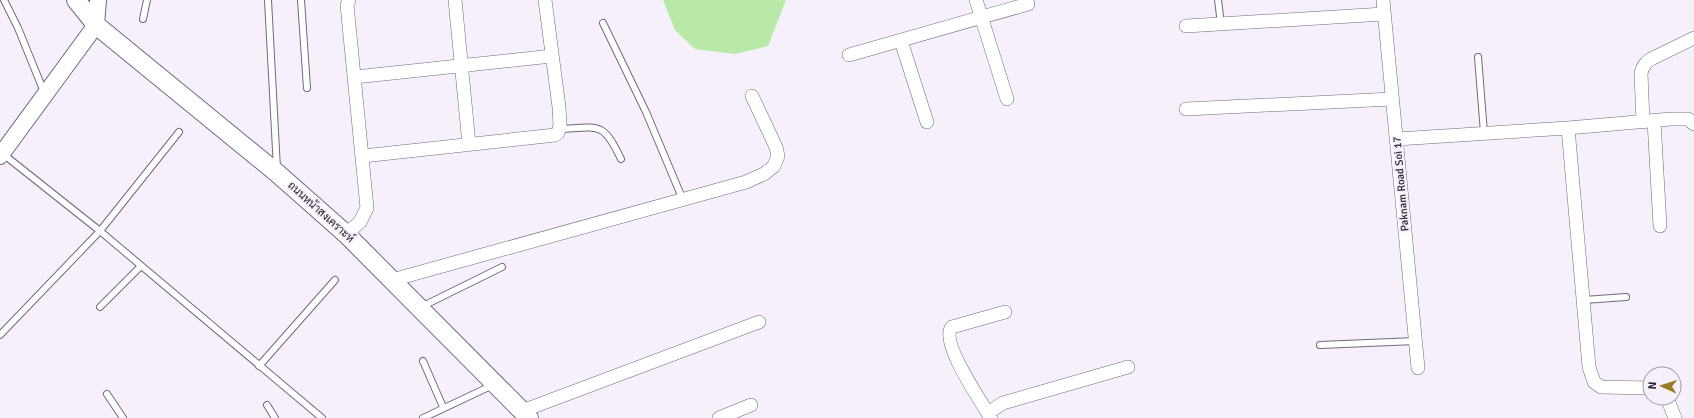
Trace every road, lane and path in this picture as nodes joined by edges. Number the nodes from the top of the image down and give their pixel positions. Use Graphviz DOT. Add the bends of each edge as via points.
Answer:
graph roads {
  1 [pos="4,0"];
  2 [pos="76,0"];
  3 [pos="98,0"];
  4 [pos="147,0"];
  5 [pos="268,0"];
  6 [pos="301,0"];
  7 [pos="349,0"];
  8 [pos="455,0"];
  9 [pos="545,0"];
  10 [pos="976,0"];
  11 [pos="1218,0"];
  12 [pos="1383,0"];
  13 [pos="1028,4"];
  14 [pos="1384,14"];
  15 [pos="982,18"];
  16 [pos="144,19"];
  17 [pos="603,23"];
  18 [pos="1220,24"];
  19 [pos="96,25"];
  20 [pos="1186,26"];
  21 [pos="1694,38"];
  22 [pos="901,41"];
  23 [pos="849,55"];
  24 [pos="552,56"];
  25 [pos="1478,57"];
  26 [pos="462,64"];
  27 [pos="355,77"];
  28 [pos="307,88"];
  29 [pos="46,95"];
  30 [pos="752,96"];
  31 [pos="1007,99"];
  32 [pos="1392,99"];
  33 [pos="1186,109"];
  34 [pos="1648,121"];
  35 [pos="927,122"];
  36 [pos="1694,124"];
  37 [pos="1568,128"];
  38 [pos="560,130"];
  39 [pos="179,132"];
  40 [pos="1484,133"];
  41 [pos="1397,139"];
  42 [pos="469,144"];
  43 [pos="1,155"];
  44 [pos="363,156"];
  45 [pos="621,159"];
  46 [pos="277,173"];
  47 [pos="683,200"];
  48 [pos="1660,226"];
  49 [pos="100,231"];
  50 [pos="346,234"];
  51 [pos="141,266"];
  52 [pos="502,267"];
  53 [pos="335,280"];
  54 [pos="392,280"];
  55 [pos="1626,297"];
  56 [pos="1584,300"];
  57 [pos="100,307"];
  58 [pos="420,308"];
  59 [pos="1005,312"];
  60 [pos="759,322"];
  61 [pos="0,335"];
  62 [pos="1416,342"];
  63 [pos="1320,345"];
  64 [pos="423,361"];
  65 [pos="259,366"];
  66 [pos="1128,367"];
  67 [pos="1418,368"];
  68 [pos="496,384"];
  69 [pos="1642,388"];
  70 [pos="107,394"];
  71 [pos="267,405"];
  72 [pos="751,405"];
  73 [pos="1670,406"];
  74 [pos="444,407"];
  75 [pos="525,415"];
  76 [pos="989,415"];
  77 [pos="123,418"];
  78 [pos="275,418"];
  79 [pos="322,418"];
  80 [pos="423,418"];
  81 [pos="719,418"];
  82 [pos="1675,418"];
  1 -- 29 [label="lane"];
  2 -- 19 [label="main road, ถนนหน้าสงเคราะห์"];
  3 -- 19 [label="street"];
  4 -- 16 [label="lane"];
  5 -- 46 [label="lane"];
  6 -- 28 [label="lane"];
  7 -- 27 [label="street" via="347,5"];
  8 -- 26 [label="street"];
  9 -- 24 [label="street"];
  10 -- 15 [label="street"];
  11 -- 18 [label="lane"];
  12 -- 14 [label="street, Paknam Road Soi 17"];
  13 -- 15 [label="street"];
  14 -- 18 [label="street"];
  14 -- 32 [label="street, Paknam Road Soi 17"];
  15 -- 22 [label="street"];
  15 -- 31 [label="street"];
  17 -- 47 [label="lane" via="646,112"];
  18 -- 20 [label="street"];
  19 -- 29 [label="street"];
  19 -- 46 [label="main road, ถนนหน้าสงเคราะห์"];
  21 -- 34 [label="street" via="1645,62 1642,67"];
  22 -- 23 [label="street"];
  22 -- 35 [label="street"];
  24 -- 26 [label="street"];
  24 -- 38 [label="street"];
  25 -- 40 [label="lane"];
  26 -- 27 [label="street"];
  26 -- 42 [label="street"];
  27 -- 44 [label="street"];
  29 -- 43 [label="street"];
  30 -- 47 [label="street" via="776,147 778,156 774,166 756,178"];
  32 -- 33 [label="street"];
  32 -- 41 [label="street, Paknam Road Soi 17"];
  34 -- 36 [label="street" via="1680,118 1688,119"];
  34 -- 37 [label="street"];
  34 -- 48 [label="street"];
  37 -- 40 [label="street"];
  37 -- 56 [label="street"];
  38 -- 42 [label="street" via="555,135"];
  38 -- 45 [label="lane" via="591,127 605,132"];
  39 -- 49 [label="lane"];
  40 -- 41 [label="street"];
  41 -- 62 [label="street, Paknam Road Soi 17"];
  42 -- 44 [label="street"];
  43 -- 49 [label="lane"];
  44 -- 50 [label="street" via="367,208 360,222"];
  46 -- 50 [label="main road, ถนนหน้าสงเคราะห์"];
  47 -- 54 [label="street"];
  49 -- 51 [label="lane"];
  49 -- 61 [label="lane"];
  50 -- 54 [label="main road, ถนนหน้าสงเคราะห์"];
  51 -- 57 [label="lane"];
  51 -- 65 [label="lane"];
  52 -- 58 [label="lane"];
  53 -- 65 [label="lane"];
  54 -- 58 [label="main road, ถนนหน้าสงเคราะห์"];
  55 -- 56 [label="lane"];
  56 -- 69 [label="street" via="1589,367 1596,385"];
  58 -- 68 [label="main road, ถนนหน้าสงเคราะห์"];
  59 -- 76 [label="street" via="952,327 949,333 956,359"];
  60 -- 75 [label="street"];
  62 -- 63 [label="lane"];
  62 -- 67 [label="street, Paknam Road Soi 17"];
  64 -- 74 [label="lane"];
  65 -- 79 [label="lane"];
  66 -- 76 [label="street" via="1003,403"];
  68 -- 74 [label="lane"];
  68 -- 75 [label="main road, ถนนหน้าสงเคราะห์"];
  70 -- 77 [label="lane"];
  71 -- 78 [label="lane"];
  72 -- 81 [label="street"];
  73 -- 82 [label="street"];
  74 -- 80 [label="lane"];
}
